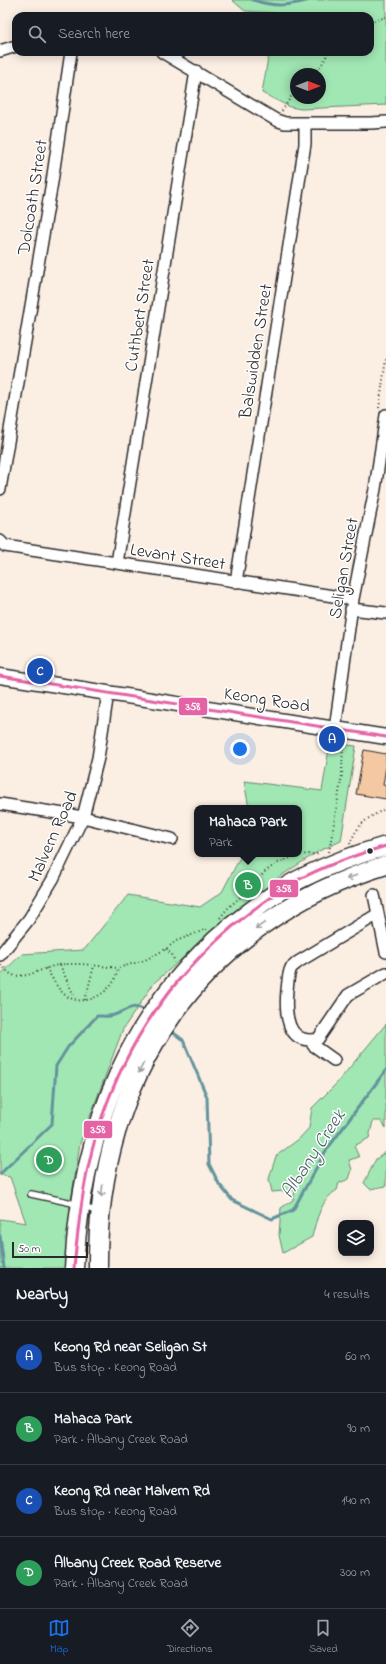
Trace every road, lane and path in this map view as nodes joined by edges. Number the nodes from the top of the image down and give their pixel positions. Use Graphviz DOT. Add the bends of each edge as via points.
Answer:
graph roads {
  1 [pos="386,17"];
  2 [pos="374,21"];
  3 [pos="12,47"];
  4 [pos="0,51"];
  5 [pos="70,56"];
  6 [pos="169,56"];
  7 [pos="326,56"];
  8 [pos="319,68"];
  9 [pos="196,72"];
  10 [pos="290,99"];
  11 [pos="285,115"];
  12 [pos="386,122"];
  13 [pos="305,124"];
  14 [pos="386,415"];
  15 [pos="0,489"];
  16 [pos="375,489"];
  17 [pos="386,490"];
  18 [pos="0,541"];
  19 [pos="117,563"];
  20 [pos="236,582"];
  21 [pos="352,604"];
  22 [pos="386,613"];
  23 [pos="0,676"];
  24 [pos="108,693"];
  25 [pos="339,735"];
  26 [pos="386,737"];
  27 [pos="0,804"];
  28 [pos="383,810"];
  29 [pos="82,817"];
  30 [pos="172,839"];
  31 [pos="386,846"];
  32 [pos="346,848"];
  33 [pos="302,855"];
  34 [pos="324,855"];
  35 [pos="328,856"];
  36 [pos="293,857"];
  37 [pos="386,865"];
  38 [pos="282,890"];
  39 [pos="374,895"];
  40 [pos="292,904"];
  41 [pos="378,914"];
  42 [pos="219,919"];
  43 [pos="210,927"];
  44 [pos="2,950"];
  45 [pos="386,952"];
  46 [pos="0,964"];
  47 [pos="60,965"];
  48 [pos="94,966"];
  49 [pos="46,968"];
  50 [pos="118,968"];
  51 [pos="386,973"];
  52 [pos="76,999"];
  53 [pos="85,1000"];
  54 [pos="170,1003"];
  55 [pos="311,1040"];
  56 [pos="334,1060"];
  57 [pos="30,1194"];
  58 [pos="80,1206"];
  59 [pos="100,1212"];
  60 [pos="74,1268"];
  61 [pos="98,1268"];
  1 -- 2 [label="path"];
  3 -- 4 [label="street"];
  5 -- 15 [label="street, Dolcoath Street" via="52,182"];
  6 -- 9 [label="street"];
  7 -- 8 [label="path"];
  9 -- 13 [label="street" via="276,120"];
  9 -- 19 [label="street, Cuthbert Street"];
  10 -- 11 [label="path" via="281,114"];
  12 -- 13 [label="street"];
  13 -- 20 [label="street, Balswidden Street" via="305,144"];
  14 -- 16 [label="street, Seligan Street"];
  16 -- 17 [label="street"];
  16 -- 21 [label="street, Seligan Street"];
  18 -- 19 [label="street, Levant Street" via="5,546"];
  19 -- 20 [label="street, Levant Street"];
  20 -- 21 [label="street, Levant Street"];
  21 -- 22 [label="street, Levant Street"];
  21 -- 25 [label="street, Seligan Street"];
  23 -- 24 [label="street, Keong Road"];
  24 -- 25 [label="street, Keong Road"];
  24 -- 29 [label="street, Malvern Road" via="98,758"];
  25 -- 26 [label="street, Keong Road"];
  25 -- 35 [label="path" via="342,775"];
  27 -- 29 [label="street"];
  28 -- 32 [label="path" via="363,821"];
  29 -- 30 [label="street"];
  29 -- 44 [label="street, Malvern Road" via="54,879 29,919"];
  31 -- 38 [label="main road" via="303,877"];
  33 -- 34 [label="path"];
  36 -- 42 [label="path" via="279,862 266,871 225,910"];
  37 -- 40 [label="main road, one-way" via="318,890"];
  38 -- 40 [label="main road"];
  38 -- 54 [label="main road" via="236,922 207,947"];
  39 -- 41 [label="street"];
  40 -- 54 [label="main road, one-way" via="248,936"];
  41 -- 45 [label="street"];
  41 -- 55 [label="street" via="292,968 286,1005 288,1023 293,1033"];
  43 -- 50 [label="path" via="176,941 145,960"];
  46 -- 49 [label="path" via="8,973 15,976 28,975"];
  47 -- 48 [label="path"];
  47 -- 49 [label="path"];
  47 -- 52 [label="path"];
  48 -- 50 [label="path"];
  48 -- 53 [label="path"];
  49 -- 52 [label="path" via="65,995"];
  50 -- 53 [label="path" via="114,980 106,990 96,998"];
  51 -- 55 [label="street" via="348,995 318,1039"];
  52 -- 53 [label="path"];
  54 -- 58 [label="main road" via="143,1026 119,1071 91,1153"];
  54 -- 59 [label="main road, one-way" via="160,1034 134,1082 121,1116 104,1178"];
  55 -- 56 [label="street" via="313,1045"];
  57 -- 58 [label="lane"];
  58 -- 59 [label="lane"];
  58 -- 60 [label="main road"];
  59 -- 61 [label="main road"];
}
